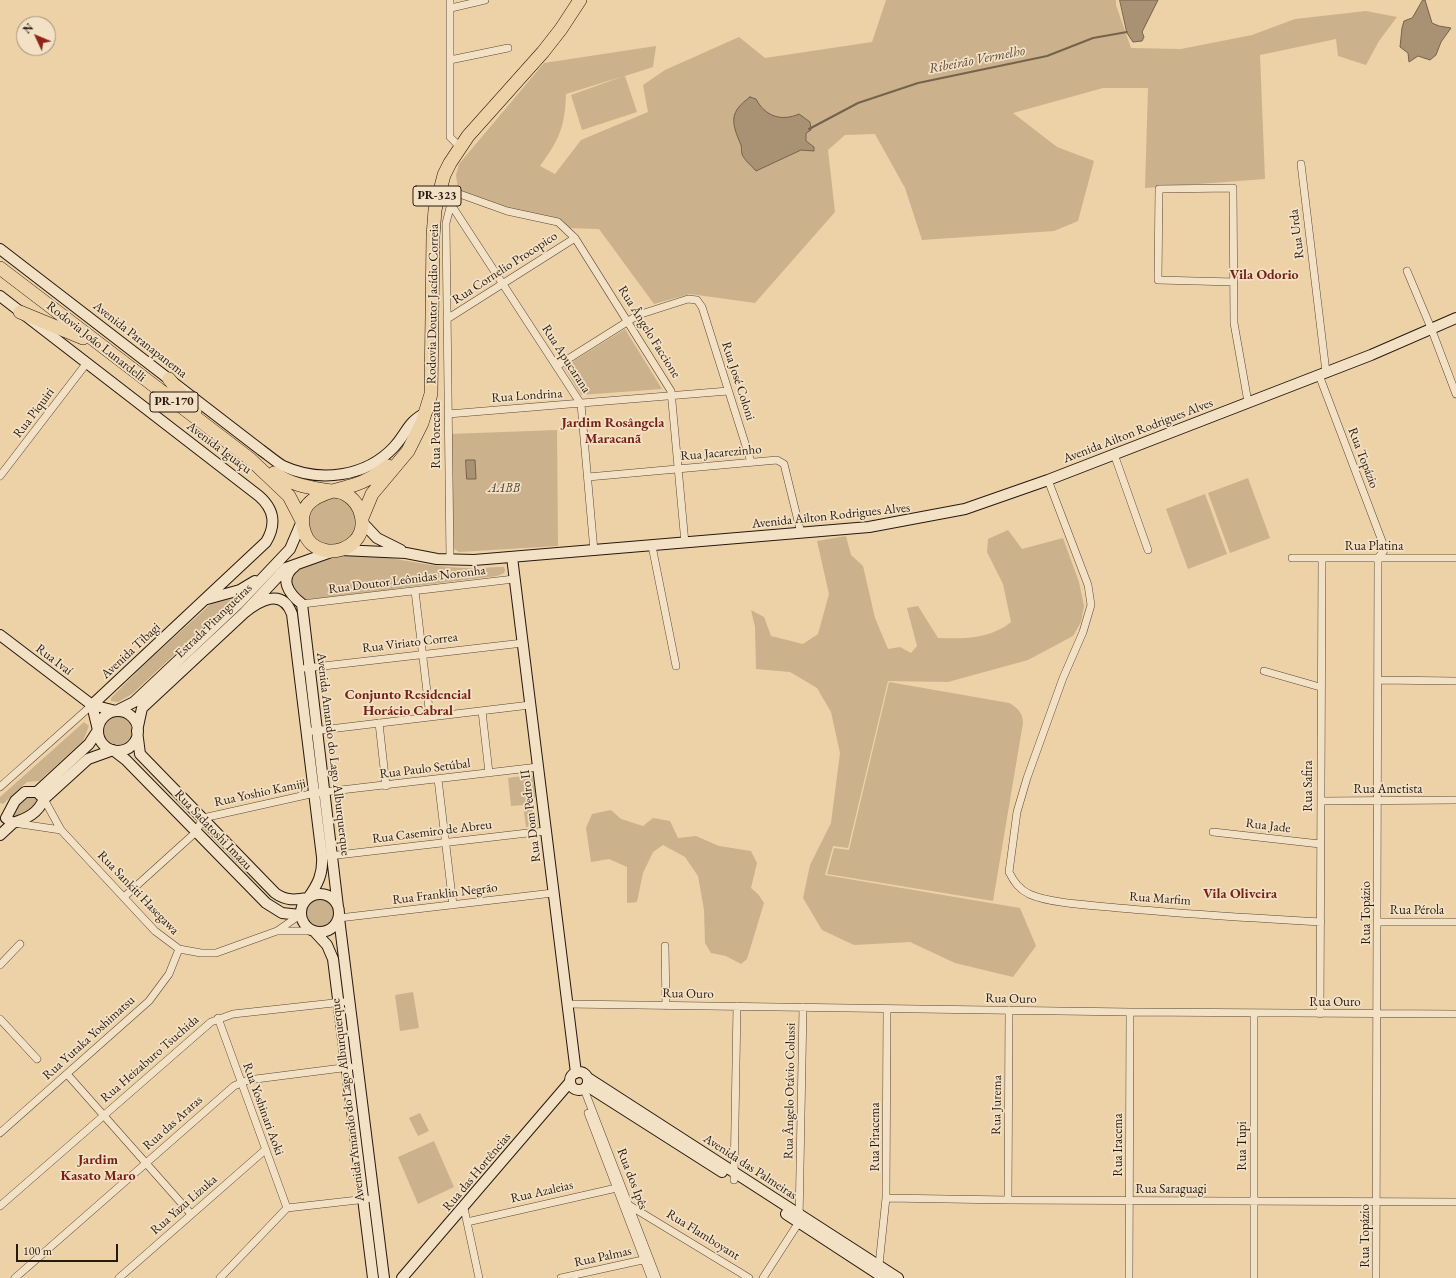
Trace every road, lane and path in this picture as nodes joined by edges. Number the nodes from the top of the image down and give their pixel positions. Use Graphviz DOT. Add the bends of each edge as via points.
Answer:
graph roads {
  1 [pos="485,0"];
  2 [pos="580,0"];
  3 [pos="450,4"];
  4 [pos="508,48"];
  5 [pos="450,60"];
  6 [pos="460,147"];
  7 [pos="1301,164"];
  8 [pos="454,192"];
  9 [pos="450,203"];
  10 [pos="575,238"];
  11 [pos="0,249"];
  12 [pos="0,268"];
  13 [pos="1406,271"];
  14 [pos="1234,282"];
  15 [pos="503,284"];
  16 [pos="0,296"];
  17 [pos="20,312"];
  18 [pos="1456,318"];
  19 [pos="447,319"];
  20 [pos="628,320"];
  21 [pos="1456,325"];
  22 [pos="1432,331"];
  23 [pos="99,344"];
  24 [pos="86,364"];
  25 [pos="557,366"];
  26 [pos="1323,373"];
  27 [pos="169,380"];
  28 [pos="728,391"];
  29 [pos="1456,394"];
  30 [pos="672,396"];
  31 [pos="1248,402"];
  32 [pos="581,404"];
  33 [pos="426,412"];
  34 [pos="448,414"];
  35 [pos="206,426"];
  36 [pos="415,437"];
  37 [pos="1114,454"];
  38 [pos="250,458"];
  39 [pos="751,462"];
  40 [pos="679,469"];
  41 [pos="0,476"];
  42 [pos="588,477"];
  43 [pos="1048,480"];
  44 [pos="331,491"];
  45 [pos="362,520"];
  46 [pos="302,521"];
  47 [pos="272,528"];
  48 [pos="801,533"];
  49 [pos="685,543"];
  50 [pos="652,546"];
  51 [pos="1385,549"];
  52 [pos="1148,550"];
  53 [pos="336,551"];
  54 [pos="594,551"];
  55 [pos="406,553"];
  56 [pos="512,557"];
  57 [pos="1292,558"];
  58 [pos="1322,558"];
  59 [pos="1378,558"];
  60 [pos="1388,558"];
  61 [pos="1456,558"];
  62 [pos="450,559"];
  63 [pos="300,562"];
  64 [pos="267,573"];
  65 [pos="514,579"];
  66 [pos="415,591"];
  67 [pos="206,599"];
  68 [pos="302,604"];
  69 [pos="244,613"];
  70 [pos="0,635"];
  71 [pos="522,643"];
  72 [pos="423,654"];
  73 [pos="676,666"];
  74 [pos="304,668"];
  75 [pos="1264,671"];
  76 [pos="1379,680"];
  77 [pos="1456,681"];
  78 [pos="1320,687"];
  79 [pos="92,705"];
  80 [pos="530,705"];
  81 [pos="116,711"];
  82 [pos="482,711"];
  83 [pos="430,717"];
  84 [pos="379,723"];
  85 [pos="98,730"];
  86 [pos="137,731"];
  87 [pos="312,732"];
  88 [pos="113,750"];
  89 [pos="538,767"];
  90 [pos="489,773"];
  91 [pos="438,779"];
  92 [pos="386,786"];
  93 [pos="0,787"];
  94 [pos="319,793"];
  95 [pos="40,795"];
  96 [pos="1456,800"];
  97 [pos="1321,801"];
  98 [pos="1377,801"];
  99 [pos="203,818"];
  100 [pos="5,820"];
  101 [pos="61,830"];
  102 [pos="545,831"];
  103 [pos="196,832"];
  104 [pos="1213,832"];
  105 [pos="0,835"];
  106 [pos="446,842"];
  107 [pos="1320,844"];
  108 [pos="333,856"];
  109 [pos="322,857"];
  110 [pos="553,893"];
  111 [pos="124,897"];
  112 [pos="308,898"];
  113 [pos="453,905"];
  114 [pos="338,907"];
  115 [pos="300,915"];
  116 [pos="339,918"];
  117 [pos="1321,922"];
  118 [pos="1378,922"];
  119 [pos="1456,922"];
  120 [pos="277,931"];
  121 [pos="313,932"];
  122 [pos="20,944"];
  123 [pos="665,946"];
  124 [pos="179,949"];
  125 [pos="0,964"];
  126 [pos="349,1001"];
  127 [pos="338,1002"];
  128 [pos="567,1004"];
  129 [pos="666,1006"];
  130 [pos="737,1006"];
  131 [pos="803,1007"];
  132 [pos="887,1009"];
  133 [pos="1010,1010"];
  134 [pos="1130,1012"];
  135 [pos="1254,1013"];
  136 [pos="1320,1014"];
  137 [pos="1377,1014"];
  138 [pos="1456,1014"];
  139 [pos="218,1018"];
  140 [pos="0,1019"];
  141 [pos="37,1059"];
  142 [pos="357,1066"];
  143 [pos="347,1067"];
  144 [pos="576,1073"];
  145 [pos="67,1074"];
  146 [pos="241,1082"];
  147 [pos="570,1082"];
  148 [pos="585,1086"];
  149 [pos="104,1115"];
  150 [pos="0,1133"];
  151 [pos="265,1150"];
  152 [pos="146,1163"];
  153 [pos="734,1176"];
  154 [pos="619,1187"];
  155 [pos="373,1198"];
  156 [pos="886,1198"];
  157 [pos="363,1200"];
  158 [pos="1008,1200"];
  159 [pos="1130,1201"];
  160 [pos="1254,1201"];
  161 [pos="1377,1202"];
  162 [pos="1456,1202"];
  163 [pos="626,1204"];
  164 [pos="0,1206"];
  165 [pos="287,1208"];
  166 [pos="464,1208"];
  167 [pos="191,1214"];
  168 [pos="800,1218"];
  169 [pos="467,1222"];
  170 [pos="647,1259"];
  171 [pos="879,1265"];
  172 [pos="15,1278"];
  173 [pos="119,1278"];
  174 [pos="220,1278"];
  175 [pos="373,1278"];
  176 [pos="384,1278"];
  177 [pos="402,1278"];
  178 [pos="479,1278"];
  179 [pos="562,1278"];
  180 [pos="651,1278"];
  181 [pos="657,1278"];
  182 [pos="749,1278"];
  183 [pos="763,1278"];
  184 [pos="884,1278"];
  185 [pos="898,1278"];
  186 [pos="1129,1278"];
  187 [pos="1254,1278"];
  188 [pos="1376,1278"];
  1 -- 3 [label="street"];
  2 -- 6 [label="highway, Rodovia Doutor Jacídio Correia / PR-323" via="543,52"];
  3 -- 5 [label="street"];
  4 -- 5 [label="street"];
  5 -- 6 [label="street" via="450,137"];
  6 -- 33 [label="highway, Rodovia Doutor Jacídio Correia / PR-323" via="444,175 434,210 432,377"];
  7 -- 26 [label="street, Rua Urda"];
  8 -- 9 [label="street, Rua Porecatu"];
  8 -- 10 [label="street, Rua Ângelo Faccione" via="507,211 558,222"];
  9 -- 15 [label="street, Rua Apucarana"];
  9 -- 19 [label="street, Rua Porecatu" via="446,223"];
  10 -- 15 [label="street, Rua Cornelio Procopico"];
  10 -- 20 [label="street, Rua Ângelo Faccione"];
  11 -- 27 [label="street, Avenida Paranapanema"];
  12 -- 23 [label="highway, Rodovia João Lunardelli / PR-170"];
  13 -- 22 [label="street"];
  14 -- 14 [label="street" via="1233,188 1159,189 1158,280"];
  14 -- 31 [label="street" via="1234,324"];
  15 -- 19 [label="street, Rua Cornelio Procopico"];
  15 -- 25 [label="street, Rua Apucarana"];
  16 -- 17 [label="street, Avenida Iguaçu"];
  17 -- 23 [label="highway"];
  17 -- 24 [label="street, Avenida Iguaçu"];
  18 -- 22 [label="street, Avenida Ailton Rodrigues Alves"];
  19 -- 34 [label="street, Rua Porecatu"];
  20 -- 25 [label="street"];
  20 -- 28 [label="street, Rua José Coloni" via="688,299 697,300 702,307"];
  20 -- 30 [label="street, Rua Ângelo Faccione" via="668,385"];
  21 -- 22 [label="street, Avenida Ailton Rodrigues Alves"];
  22 -- 26 [label="street, Avenida Ailton Rodrigues Alves"];
  22 -- 29 [label="street"];
  23 -- 35 [label="highway, Rodovia João Lunardelli / PR-170"];
  24 -- 41 [label="street, Rua Piquiri"];
  24 -- 47 [label="street, Avenida Iguaçu" via="259,496 270,508"];
  25 -- 32 [label="street, Rua Apucarana"];
  26 -- 31 [label="street, Avenida Ailton Rodrigues Alves"];
  26 -- 51 [label="street, Rua Topázio"];
  27 -- 33 [label="street, Avenida Paranapanema" via="282,465 314,475 336,475 368,467 395,446 410,423"];
  27 -- 35 [label="highway"];
  28 -- 30 [label="street, Rua Londrina"];
  28 -- 39 [label="street, Rua José Coloni"];
  30 -- 32 [label="street, Rua Londrina"];
  30 -- 40 [label="street, Rua Ângelo Faccione"];
  31 -- 37 [label="street, Avenida Ailton Rodrigues Alves"];
  32 -- 34 [label="street, Rua Londrina"];
  32 -- 42 [label="street, Rua Apucarana"];
  33 -- 36 [label="highway, Rodovia Doutor Jacídio Correia / PR-323"];
  34 -- 62 [label="street, Rua Porecatu"];
  35 -- 38 [label="highway, Rodovia João Lunardelli / PR-170"];
  36 -- 44 [label="highway, Rodovia Doutor Jacídio Correia / PR-323" via="391,464 374,476 355,485"];
  36 -- 45 [label="highway, Rodovia Doutor Jacídio Correia / PR-323" via="408,451 372,494"];
  37 -- 43 [label="street, Avenida Ailton Rodrigues Alves"];
  37 -- 52 [label="street"];
  38 -- 44 [label="highway, Rodovia João Lunardelli / PR-170" via="291,483"];
  38 -- 46 [label="highway, Rodovia João Lunardelli / PR-170" via="289,496"];
  39 -- 40 [label="street, Rua Jacarezinho"];
  39 -- 48 [label="street, Rua Jacarezinho" via="776,460 784,464"];
  40 -- 42 [label="street, Rua Jacarezinho"];
  40 -- 49 [label="street, Rua Ângelo Faccione"];
  42 -- 54 [label="street, Rua Apucarana"];
  43 -- 48 [label="street, Avenida Ailton Rodrigues Alves" via="995,500 946,514 869,527"];
  43 -- 117 [label="street, Rua Marfim" via="1088,585 1091,605 1027,778 1017,812 1009,872 1017,885 1030,894 1080,904"];
  44 -- 45 [label="highway, PR-170" via="352,499"];
  44 -- 46 [label="highway" via="315,497 309,503"];
  45 -- 53 [label="highway" via="357,538 350,546"];
  45 -- 55 [label="street" via="377,538"];
  46 -- 53 [label="highway, PR-170" via="304,532 310,542 321,550"];
  46 -- 64 [label="street, Estrada Pitangueiras" via="292,546"];
  47 -- 67 [label="street, Avenida Tibagi" via="266,542"];
  48 -- 49 [label="street, Avenida Ailton Rodrigues Alves"];
  49 -- 50 [label="street, Avenida Ailton Rodrigues Alves"];
  50 -- 54 [label="street, Avenida Ailton Rodrigues Alves"];
  50 -- 73 [label="street"];
  51 -- 59 [label="street"];
  51 -- 60 [label="street, Rua Topázio"];
  53 -- 55 [label="street"];
  53 -- 63 [label="street, Estrada Pitangueiras"];
  54 -- 56 [label="street, Avenida Ailton Rodrigues Alves"];
  55 -- 62 [label="street, Avenida Ailton Rodrigues Alves"];
  56 -- 62 [label="street, Avenida Ailton Rodrigues Alves"];
  56 -- 65 [label="street, Rua Dom Pedro II"];
  57 -- 58 [label="street, Rua Platina"];
  58 -- 59 [label="street, Rua Platina"];
  58 -- 78 [label="street, Rua Safira"];
  59 -- 60 [label="street, Rua Platina"];
  59 -- 76 [label="street, Rua Topázio"];
  60 -- 61 [label="street, Rua Platina"];
  63 -- 68 [label="street" via="291,569 286,584 289,592"];
  63 -- 69 [label="street, Estrada Pitangueiras" via="286,568"];
  64 -- 67 [label="street" via="240,590"];
  64 -- 81 [label="street, Estrada Pitangueiras" via="239,603 139,696"];
  65 -- 66 [label="street, Rua Doutor Leônidas Noronha"];
  65 -- 71 [label="street, Rua Dom Pedro II"];
  66 -- 68 [label="street, Rua Doutor Leônidas Noronha"];
  66 -- 72 [label="street"];
  67 -- 79 [label="street, Avenida Tibagi"];
  68 -- 74 [label="street, Avenida Amando do Lago Alburquerque"];
  69 -- 74 [label="street, Avenida Amando do Lago Alburquerque" via="260,601 271,598 283,601 290,607"];
  69 -- 86 [label="street, Estrada Pitangueiras" via="142,708"];
  70 -- 79 [label="street, Rua Ivaí"];
  71 -- 72 [label="street, Rua Viriato Correa"];
  71 -- 80 [label="street, Rua Dom Pedro II"];
  72 -- 74 [label="street, Rua Viriato Correa"];
  72 -- 83 [label="street"];
  74 -- 87 [label="street, Avenida Amando do Lago Alburquerque"];
  75 -- 78 [label="street"];
  76 -- 77 [label="street"];
  76 -- 98 [label="street, Rua Topázio"];
  78 -- 97 [label="street, Rua Safira"];
  79 -- 81 [label="street, Rua Ivaí"];
  79 -- 85 [label="street"];
  79 -- 93 [label="street, Avenida Tibagi"];
  80 -- 82 [label="street"];
  80 -- 89 [label="street, Rua Dom Pedro II"];
  81 -- 85 [label="street" via="102,719"];
  81 -- 86 [label="street" via="131,716 136,723"];
  82 -- 83 [label="street"];
  82 -- 90 [label="street"];
  83 -- 84 [label="street"];
  84 -- 87 [label="street"];
  84 -- 92 [label="street"];
  85 -- 88 [label="street" via="103,744"];
  85 -- 95 [label="street" via="89,744"];
  86 -- 88 [label="street" via="136,739 131,745 125,749"];
  86 -- 99 [label="street, Rua Sadatoshi Imazu" via="140,754"];
  87 -- 94 [label="street, Avenida Amando do Lago Alburquerque"];
  88 -- 95 [label="street" via="88,759"];
  88 -- 103 [label="street, Rua Sadatoshi Imazu"];
  89 -- 90 [label="street, Rua Paulo Setúbal"];
  89 -- 102 [label="street, Rua Dom Pedro II"];
  90 -- 91 [label="street, Rua Paulo Setúbal"];
  91 -- 92 [label="street, Rua Paulo Setúbal"];
  91 -- 106 [label="street"];
  92 -- 94 [label="street, Rua Paulo Setúbal"];
  94 -- 99 [label="street, Rua Yoshio Kamiji"];
  94 -- 108 [label="street, Avenida Amando do Lago Alburquerque"];
  94 -- 109 [label="street, Avenida Amando do Lago Alburquerque"];
  95 -- 100 [label="street" via="25,792 15,801"];
  95 -- 100 [label="street" via="40,808 30,816"];
  95 -- 101 [label="street, Rua Sankiti Hasegawa"];
  96 -- 98 [label="street, Rua Ametista"];
  97 -- 98 [label="street, Rua Ametista"];
  97 -- 107 [label="street, Rua Safira"];
  98 -- 118 [label="street, Rua Topázio"];
  99 -- 103 [label="street, Rua Yoshio Kamiji"];
  99 -- 112 [label="street, Rua Sadatoshi Imazu" via="280,896 294,900"];
  100 -- 101 [label="street"];
  100 -- 105 [label="street"];
  101 -- 111 [label="street, Rua Sankiti Hasegawa"];
  102 -- 106 [label="street, Rua Casemiro de Abreu"];
  102 -- 110 [label="street, Rua Dom Pedro II"];
  103 -- 111 [label="street, Rua Yoshio Kamiji"];
  103 -- 115 [label="street, Rua Sadatoshi Imazu" via="266,903 282,913"];
  104 -- 107 [label="street, Rua Jade"];
  106 -- 108 [label="street, Rua Casemiro de Abreu"];
  106 -- 113 [label="street"];
  107 -- 117 [label="street, Rua Safira"];
  108 -- 109 [label="street, Rua Casemiro de Abreu"];
  108 -- 114 [label="street, Avenida Amando do Lago Alburquerque"];
  109 -- 112 [label="street, Avenida Amando do Lago Alburquerque" via="321,878"];
  110 -- 113 [label="street, Rua Franklin Negrão"];
  110 -- 128 [label="street, Rua Dom Pedro II"];
  111 -- 124 [label="street, Rua Sankiti Hasegawa" via="155,931"];
  112 -- 114 [label="street" via="315,894 327,895"];
  112 -- 115 [label="street"];
  113 -- 116 [label="street, Rua Franklin Negrão"];
  114 -- 116 [label="street"];
  115 -- 120 [label="street, Rua Sankiti Hasegawa"];
  115 -- 121 [label="street" via="305,926"];
  116 -- 121 [label="street" via="329,930"];
  116 -- 126 [label="street, Avenida Amando do Lago Alburquerque"];
  117 -- 136 [label="street, Rua Safira"];
  118 -- 119 [label="street, Rua Pérola"];
  118 -- 137 [label="street, Rua Topázio"];
  120 -- 121 [label="street, Rua Sankiti Hasegawa"];
  120 -- 124 [label="street, Rua Sankiti Hasegawa" via="216,953"];
  121 -- 127 [label="street, Avenida Amando do Lago Alburquerque" via="327,945 333,959"];
  122 -- 125 [label="street"];
  123 -- 129 [label="street"];
  124 -- 145 [label="street, Rua Yutaka Yoshimatsu" via="169,974 149,1001"];
  126 -- 127 [label="street, Rua Heizaburo Tsuchida"];
  126 -- 142 [label="street, Avenida Amando do Lago Alburquerque"];
  127 -- 139 [label="street, Rua Heizaburo Tsuchida"];
  127 -- 143 [label="street, Avenida Amando do Lago Alburquerque"];
  128 -- 129 [label="street, Rua Ouro"];
  128 -- 144 [label="street, Rua Dom Pedro II"];
  129 -- 130 [label="street, Rua Ouro"];
  130 -- 131 [label="street, Rua Ouro"];
  130 -- 153 [label="street"];
  131 -- 132 [label="street, Rua Ouro"];
  131 -- 168 [label="street, Rua Ângelo Otávio Colussi"];
  132 -- 133 [label="street, Rua Ouro"];
  132 -- 156 [label="street, Rua Piracema"];
  133 -- 134 [label="street, Rua Ouro"];
  133 -- 158 [label="street, Rua Jurema"];
  134 -- 135 [label="street, Rua Ouro"];
  134 -- 159 [label="street, Rua Iracema"];
  135 -- 136 [label="street, Rua Ouro"];
  135 -- 160 [label="street, Rua Tupi"];
  136 -- 137 [label="street, Rua Ouro"];
  137 -- 138 [label="street, Rua Ouro"];
  137 -- 161 [label="street, Rua Topázio"];
  139 -- 146 [label="street, Rua Yoshinari Aoki"];
  139 -- 149 [label="street, Rua Heizaburo Tsuchida"];
  140 -- 141 [label="street"];
  142 -- 143 [label="street, Rua das Araras"];
  142 -- 155 [label="street, Avenida Amando do Lago Alburquerque"];
  143 -- 146 [label="street, Rua das Araras"];
  143 -- 157 [label="street, Avenida Amando do Lago Alburquerque"];
  144 -- 147 [label="street, Rua das Hortências"];
  144 -- 148 [label="street" via="582,1072"];
  145 -- 149 [label="street"];
  145 -- 150 [label="street, Rua Yutaka Yoshimatsu"];
  146 -- 151 [label="street, Rua Yoshinari Aoki"];
  146 -- 152 [label="street, Rua das Araras" via="228,1090"];
  147 -- 148 [label="street" via="574,1089"];
  147 -- 166 [label="street, Rua das Hortências"];
  148 -- 153 [label="street, Avenida das Palmeiras"];
  148 -- 154 [label="street, Rua dos Ipês"];
  149 -- 152 [label="street"];
  149 -- 164 [label="street, Rua Heizaburo Tsuchida"];
  151 -- 165 [label="street, Rua Yoshinari Aoki"];
  151 -- 167 [label="street, Rua Yazu Lizuka"];
  152 -- 167 [label="street"];
  152 -- 172 [label="street, Rua das Araras"];
  153 -- 168 [label="street, Avenida das Palmeiras"];
  154 -- 163 [label="street, Rua dos Ipês"];
  154 -- 169 [label="street, Rua Azaleias"];
  155 -- 157 [label="street"];
  155 -- 176 [label="street, Avenida Amando do Lago Alburquerque"];
  156 -- 158 [label="street, Rua Saraguagi"];
  156 -- 171 [label="street, Rua Piracema"];
  157 -- 165 [label="street"];
  157 -- 175 [label="street, Avenida Amando do Lago Alburquerque"];
  158 -- 159 [label="street, Rua Saraguagi"];
  159 -- 160 [label="street, Rua Saraguagi"];
  159 -- 186 [label="street, Rua Iracema"];
  160 -- 161 [label="street, Rua Saraguagi"];
  160 -- 187 [label="street, Rua Tupi"];
  161 -- 162 [label="street, Rua Saraguagi"];
  161 -- 188 [label="street, Rua Topázio"];
  163 -- 170 [label="street, Rua dos Ipês"];
  163 -- 182 [label="street, Rua Flamboyant"];
  165 -- 174 [label="street"];
  166 -- 169 [label="street"];
  166 -- 177 [label="street, Rua das Hortências"];
  167 -- 173 [label="street, Rua Yazu Lizuka"];
  168 -- 171 [label="street, Avenida das Palmeiras"];
  168 -- 183 [label="street"];
  168 -- 184 [label="street, Avenida das Palmeiras"];
  169 -- 178 [label="street"];
  170 -- 179 [label="street, Rua Palmas"];
  170 -- 180 [label="street, Rua dos Ipês"];
  170 -- 181 [label="street, Rua dos Ipês"];
  171 -- 185 [label="street, Avenida das Palmeiras"];
}
